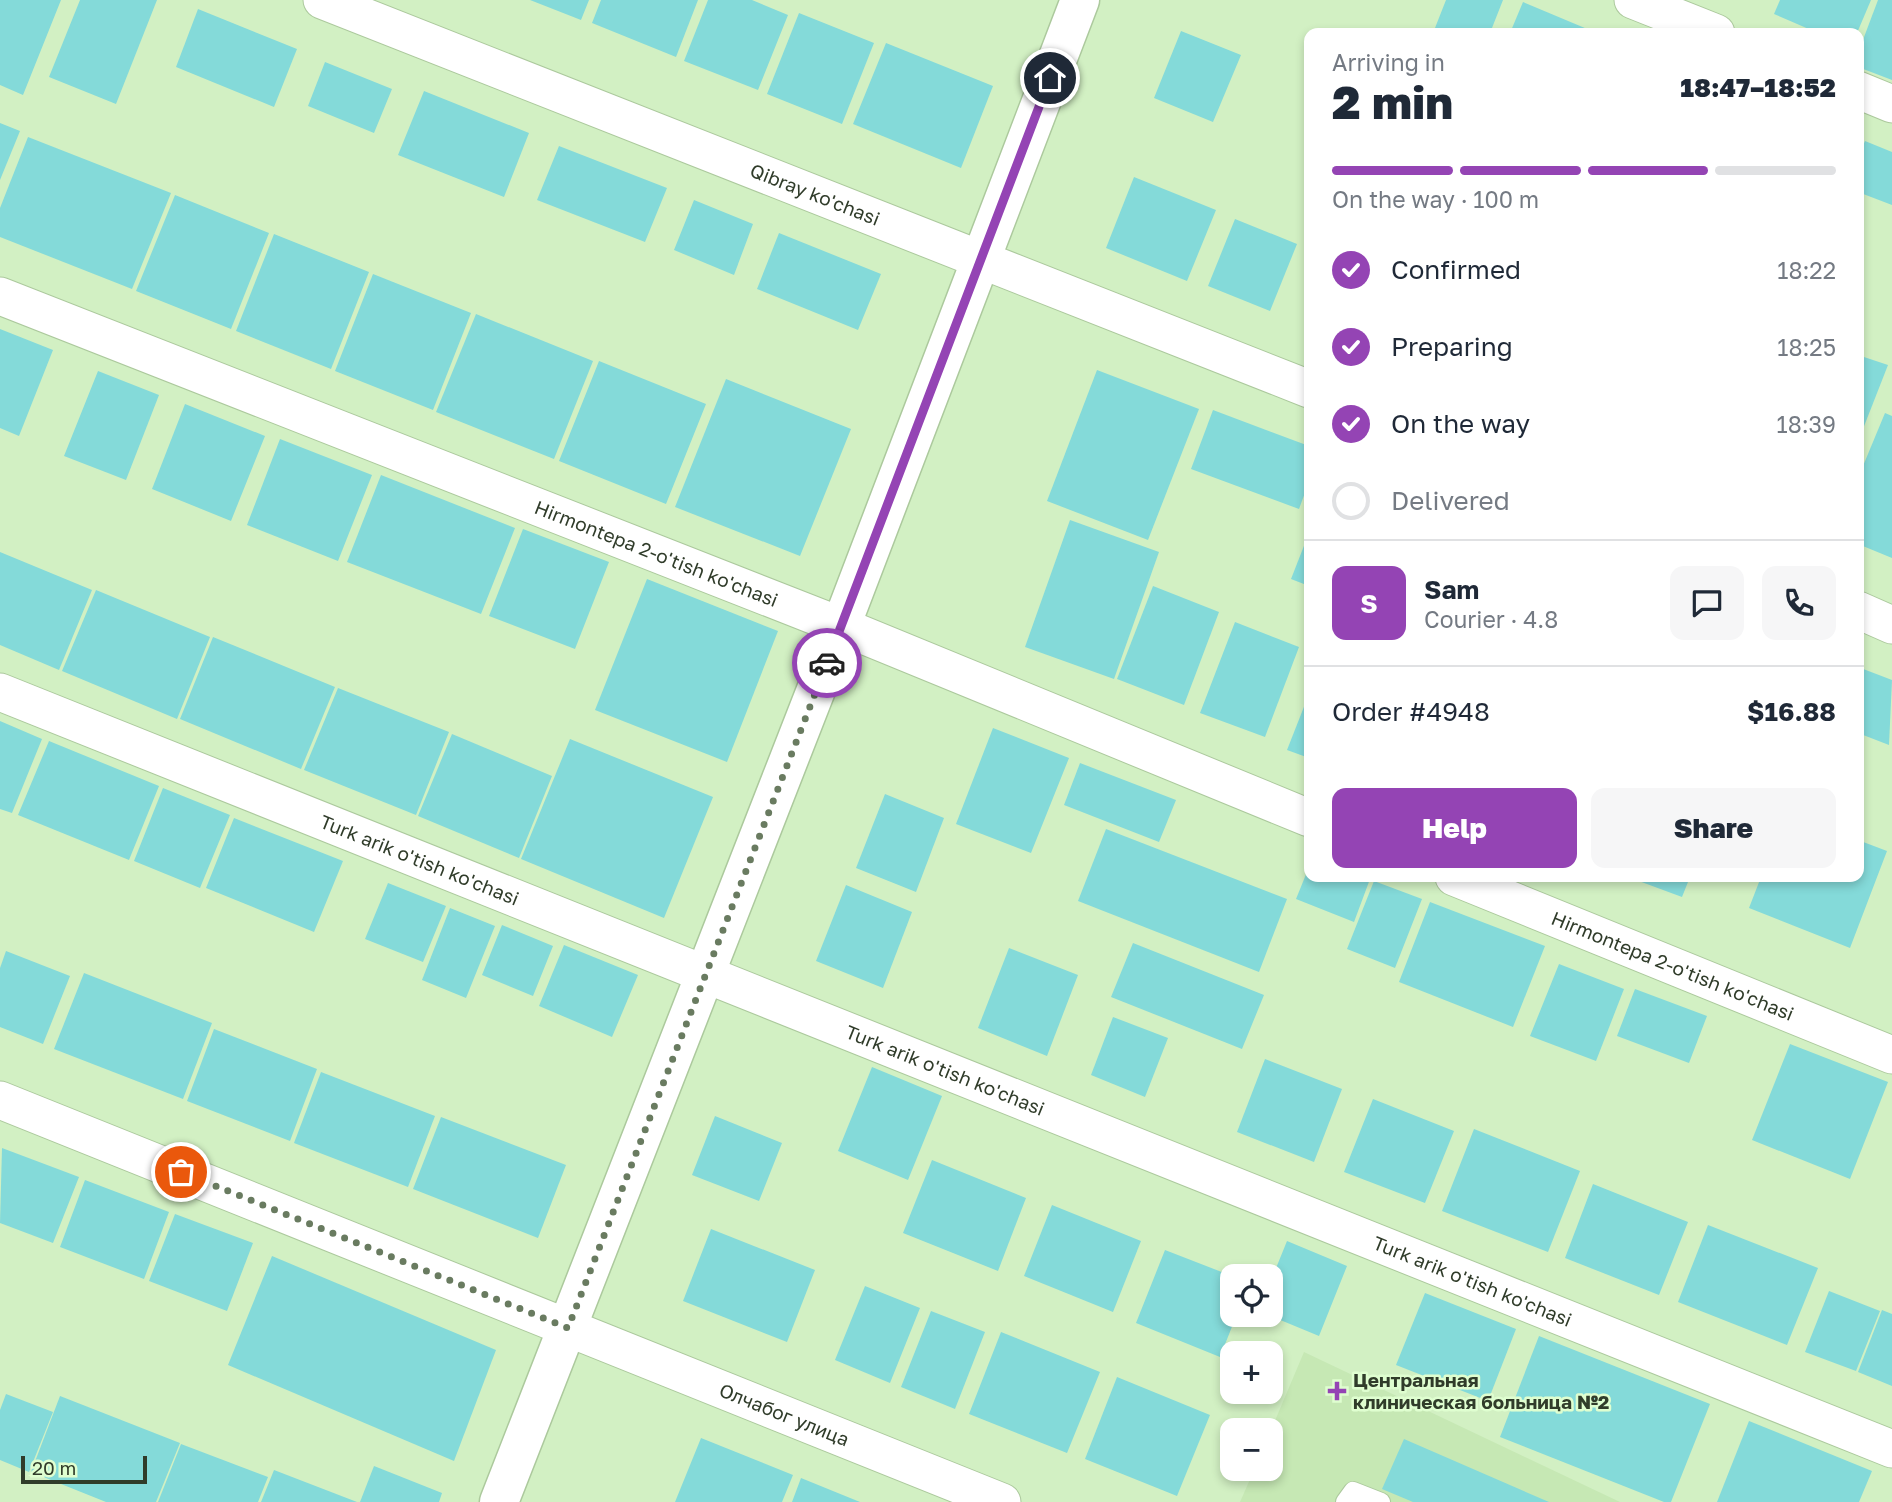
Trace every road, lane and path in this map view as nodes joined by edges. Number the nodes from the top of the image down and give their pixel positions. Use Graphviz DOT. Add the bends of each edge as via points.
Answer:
graph roads {
  1 [pos="322,0"];
  2 [pos="1080,0"];
  3 [pos="1633,0"];
  4 [pos="1703,28"];
  5 [pos="1864,92"];
  6 [pos="1892,104"];
  7 [pos="980,259"];
  8 [pos="0,296"];
  9 [pos="1304,387"];
  10 [pos="1864,613"];
  11 [pos="1892,625"];
  12 [pos="841,626"];
  13 [pos="0,692"];
  14 [pos="1304,816"];
  15 [pos="1466,882"];
  16 [pos="705,975"];
  17 [pos="1892,1055"];
  18 [pos="0,1100"];
  19 [pos="568,1328"];
  20 [pos="1892,1449"];
  21 [pos="499,1502"];
  22 [pos="1002,1502"];
  23 [pos="1345,1502"];
  24 [pos="1381,1502"];
  1 -- 7 [label="street, Qibray ko'chasi"];
  2 -- 7 [label="street"];
  3 -- 4 [label="street"];
  5 -- 6 [label="street"];
  7 -- 9 [label="street, Qibray ko'chasi"];
  7 -- 12 [label="street"];
  8 -- 12 [label="street, Hirmontepa 2-o'tish ko'chasi"];
  10 -- 11 [label="street"];
  12 -- 14 [label="street, Hirmontepa 2-o'tish ko'chasi"];
  12 -- 16 [label="street"];
  13 -- 16 [label="street, Turk arik o'tish ko'chasi"];
  15 -- 17 [label="street, Hirmontepa 2-o'tish ko'chasi"];
  16 -- 19 [label="street"];
  16 -- 20 [label="street, Turk arik o'tish ko'chasi"];
  18 -- 19 [label="street, Олчабог улица"];
  19 -- 21 [label="street"];
  19 -- 22 [label="street, Олчабог улица"];
  23 -- 24 [label="lane" via="1353,1491"];
}
